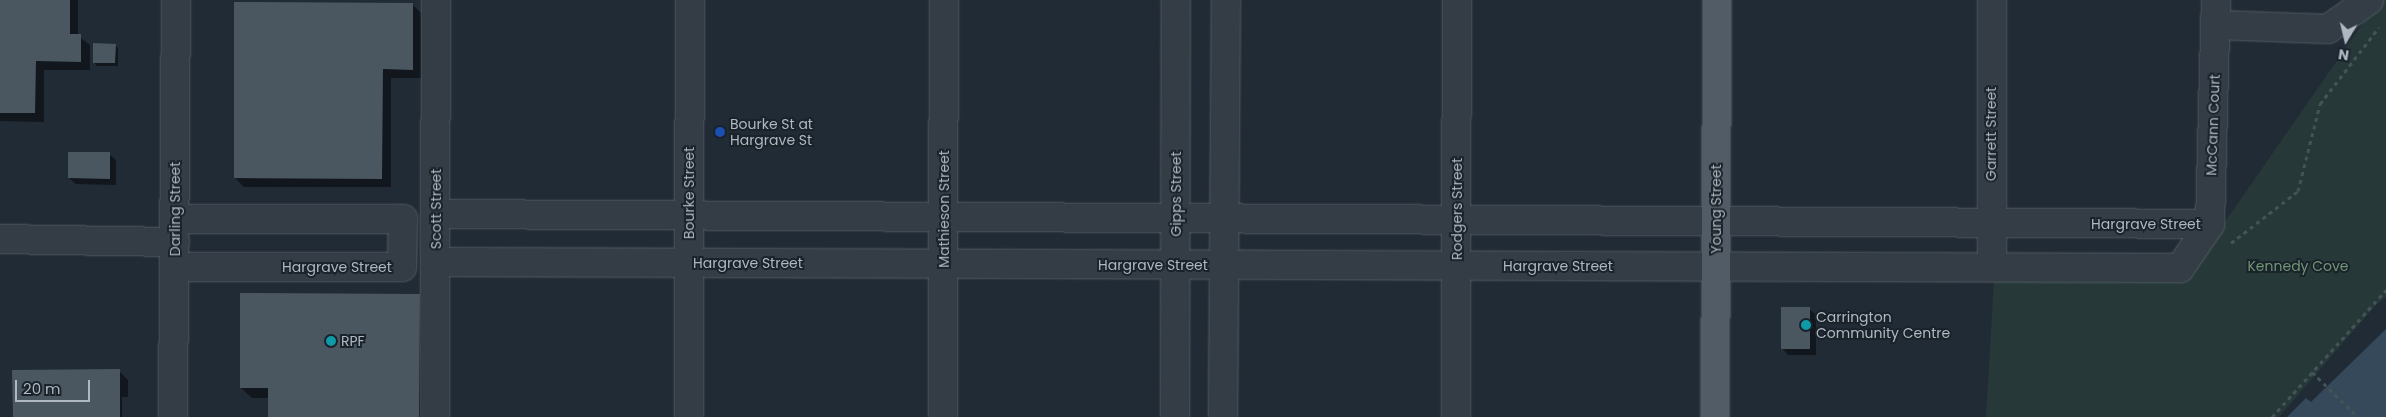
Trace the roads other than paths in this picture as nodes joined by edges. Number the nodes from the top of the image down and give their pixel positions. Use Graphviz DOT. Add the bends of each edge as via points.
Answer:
graph roads {
  1 [pos="176,0"];
  2 [pos="436,0"];
  3 [pos="690,0"];
  4 [pos="944,0"];
  5 [pos="1176,0"];
  6 [pos="1226,0"];
  7 [pos="1457,0"];
  8 [pos="1717,0"];
  9 [pos="1992,0"];
  10 [pos="2369,0"];
  11 [pos="2216,12"];
  12 [pos="435,214"];
  13 [pos="689,215"];
  14 [pos="943,216"];
  15 [pos="1175,218"];
  16 [pos="1225,218"];
  17 [pos="1457,220"];
  18 [pos="1716,222"];
  19 [pos="1869,222"];
  20 [pos="1991,223"];
  21 [pos="2210,224"];
  22 [pos="0,239"];
  23 [pos="175,243"];
  24 [pos="436,262"];
  25 [pos="689,263"];
  26 [pos="944,264"];
  27 [pos="1176,265"];
  28 [pos="1224,265"];
  29 [pos="1457,266"];
  30 [pos="1716,266"];
  31 [pos="1870,266"];
  32 [pos="1992,267"];
  33 [pos="173,417"];
  34 [pos="435,417"];
  35 [pos="689,417"];
  36 [pos="943,417"];
  37 [pos="1175,417"];
  38 [pos="1223,417"];
  39 [pos="1456,417"];
  40 [pos="1715,417"];
  1 -- 23 [label="street, Darling Street"];
  2 -- 12 [label="street, Scott Street"];
  3 -- 13 [label="street, Bourke Street"];
  4 -- 14 [label="street, Mathieson Street"];
  5 -- 15 [label="street, Gipps Street"];
  6 -- 16 [label="street"];
  7 -- 17 [label="street, Rodgers Street"];
  8 -- 18 [label="main road, Young Street"];
  9 -- 20 [label="street, Garrett Street"];
  10 -- 11 [label="street, McCann Court" via="2328,29"];
  11 -- 21 [label="street, McCann Court"];
  12 -- 13 [label="street, Hargrave Street"];
  12 -- 24 [label="street, Scott Street"];
  13 -- 14 [label="street, Hargrave Street"];
  13 -- 25 [label="street, Bourke Street"];
  14 -- 15 [label="street, Hargrave Street"];
  14 -- 26 [label="street, Mathieson Street"];
  15 -- 16 [label="street, Hargrave Street"];
  15 -- 27 [label="street, Gipps Street"];
  16 -- 17 [label="street, Hargrave Street"];
  16 -- 28 [label="street"];
  17 -- 18 [label="street, Hargrave Street"];
  17 -- 29 [label="street, Rodgers Street"];
  18 -- 19 [label="street, Hargrave Street"];
  18 -- 30 [label="main road, Young Street"];
  19 -- 20 [label="street, Hargrave Street"];
  19 -- 31 [label="street"];
  20 -- 21 [label="street, Hargrave Street"];
  20 -- 32 [label="street, Garrett Street"];
  21 -- 32 [label="street, Hargrave Street" via="2180,268"];
  22 -- 23 [label="street"];
  23 -- 23 [label="street, Hargrave Street" via="403,219 402,268"];
  23 -- 33 [label="street, Darling Street"];
  24 -- 25 [label="street, Hargrave Street"];
  24 -- 34 [label="street, Scott Street"];
  25 -- 26 [label="street, Hargrave Street"];
  25 -- 35 [label="street, Bourke Street"];
  26 -- 27 [label="street, Hargrave Street"];
  26 -- 36 [label="street, Mathieson Street"];
  27 -- 28 [label="street, Hargrave Street"];
  27 -- 37 [label="street, Gipps Street"];
  28 -- 29 [label="street, Hargrave Street"];
  28 -- 38 [label="street"];
  29 -- 30 [label="street, Hargrave Street"];
  29 -- 39 [label="street, Rodgers Street"];
  30 -- 31 [label="street, Hargrave Street"];
  30 -- 40 [label="main road, Young Street"];
  31 -- 32 [label="street, Hargrave Street"];
}
